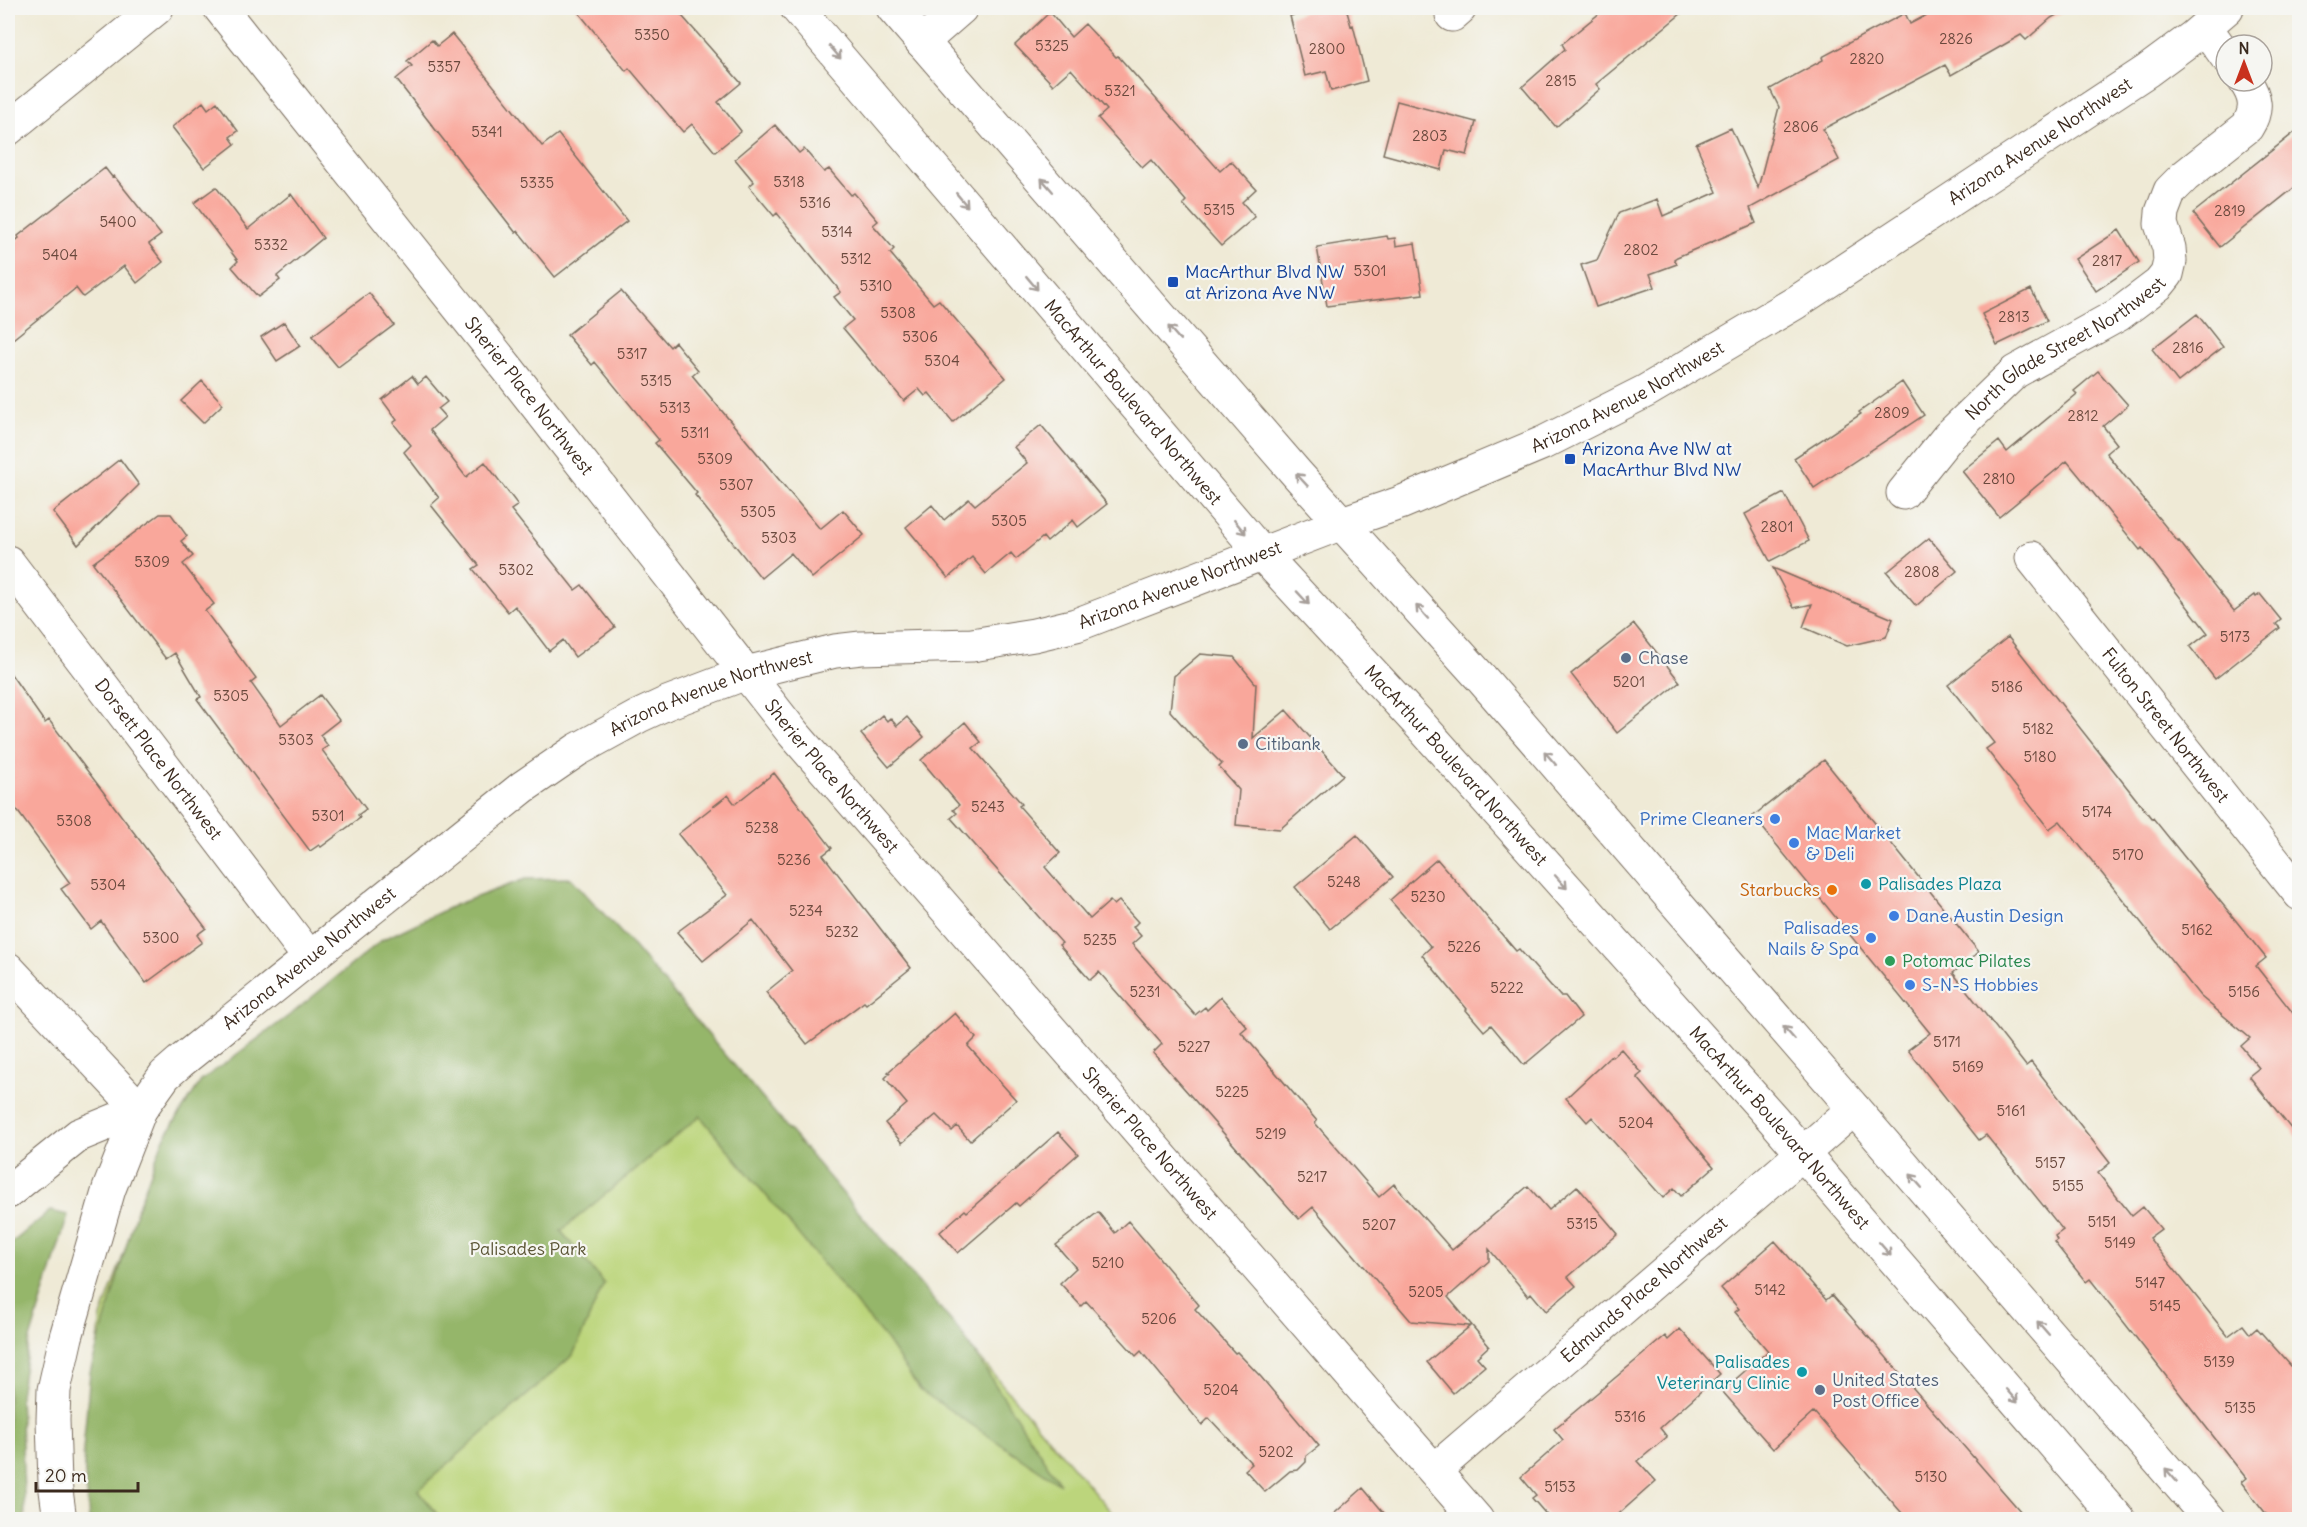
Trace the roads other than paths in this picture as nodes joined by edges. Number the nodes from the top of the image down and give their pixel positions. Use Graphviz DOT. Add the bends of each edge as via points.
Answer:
graph roads {
  1 [pos="157,8"];
  2 [pos="220,8"];
  3 [pos="797,8"];
  4 [pos="893,8"];
  5 [pos="961,8"];
  6 [pos="2216,17"];
  7 [pos="2220,33"];
  8 [pos="922,42"];
  9 [pos="2253,93"];
  10 [pos="8,129"];
  11 [pos="1903,493"];
  12 [pos="1342,523"];
  13 [pos="1263,555"];
  14 [pos="2032,558"];
  15 [pos="8,562"];
  16 [pos="746,673"];
  17 [pos="2300,894"];
  18 [pos="309,957"];
  19 [pos="8,969"];
  20 [pos="1854,1109"];
  21 [pos="140,1110"];
  22 [pos="1803,1153"];
  23 [pos="8,1192"];
  24 [pos="1435,1470"];
  25 [pos="60,1520"];
  26 [pos="1477,1520"];
  27 [pos="2119,1520"];
  28 [pos="2210,1520"];
  1 -- 10 [label="main road"];
  2 -- 16 [label="main road, Sherier Place Northwest"];
  3 -- 13 [label="main road, MacArthur Boulevard Northwest, one-way"];
  4 -- 8 [label="main road"];
  5 -- 8 [label="main road"];
  6 -- 7 [label="main road"];
  6 -- 12 [label="main road, Arizona Avenue Northwest" via="2147,71 1795,303 1696,363 1543,443"];
  12 -- 8 [label="main road, one-way"];
  9 -- 11 [label="main road, North Glade Street Northwest" via="2254,117 2247,127 2177,183 2165,200 2162,224 2170,261 2159,284 2111,319 2015,372 1948,437"];
  12 -- 13 [label="main road, Arizona Avenue Northwest"];
  20 -- 12 [label="main road, one-way"];
  13 -- 16 [label="main road, Arizona Avenue Northwest" via="1076,625 1034,635 948,646 848,649"];
  13 -- 22 [label="main road, MacArthur Boulevard Northwest, one-way"];
  14 -- 17 [label="main road, Fulton Street Northwest"];
  15 -- 18 [label="main road, Dorsett Place Northwest"];
  16 -- 18 [label="main road, Arizona Avenue Northwest" via="667,703 577,750 523,787"];
  16 -- 24 [label="main road, Sherier Place Northwest" via="793,733"];
  18 -- 21 [label="main road, Arizona Avenue Northwest" via="165,1075"];
  19 -- 21 [label="main road"];
  20 -- 22 [label="main road, Edmunds Place Northwest"];
  28 -- 20 [label="main road, one-way"];
  21 -- 23 [label="main road" via="79,1135"];
  21 -- 25 [label="main road, Arizona Avenue Northwest" via="109,1189 58,1366 52,1420"];
  22 -- 24 [label="main road, Edmunds Place Northwest"];
  22 -- 27 [label="main road, MacArthur Boulevard Northwest, one-way"];
  24 -- 26 [label="main road, Sherier Place Northwest"];
}
